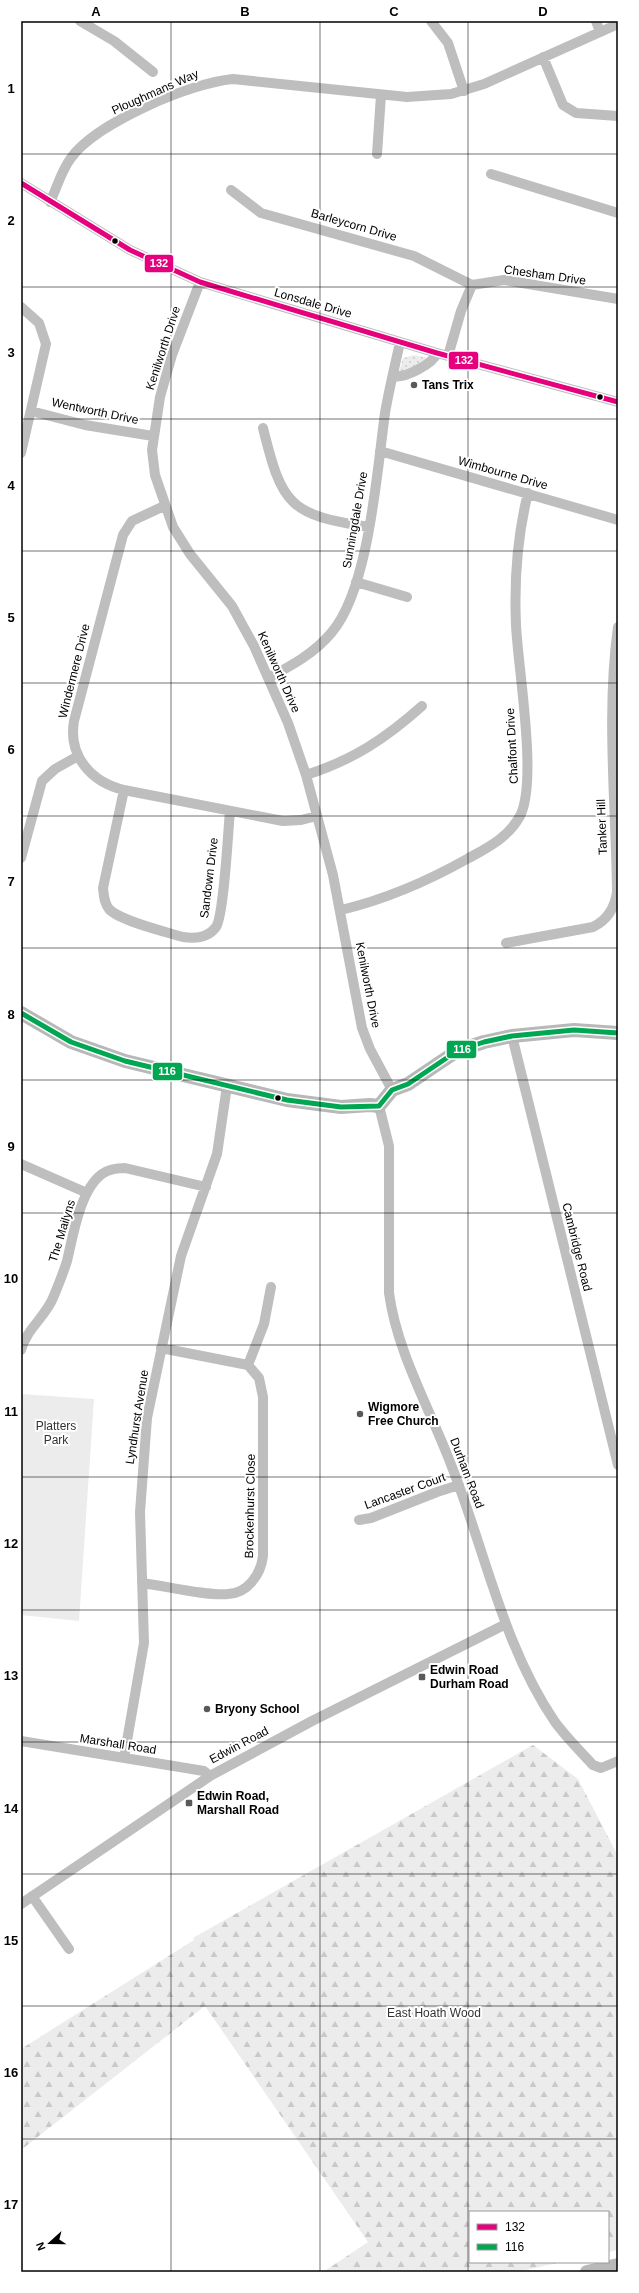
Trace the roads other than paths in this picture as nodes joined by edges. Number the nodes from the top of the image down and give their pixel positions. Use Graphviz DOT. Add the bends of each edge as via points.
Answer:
graph roads {
  1 [pos="80,21"];
  2 [pos="431,21"];
  3 [pos="596,21"];
  4 [pos="618,24"];
  5 [pos="600,32"];
  6 [pos="543,57"];
  7 [pos="152,72"];
  8 [pos="464,91"];
  9 [pos="381,95"];
  10 [pos="618,116"];
  11 [pos="377,154"];
  12 [pos="490,174"];
  13 [pos="21,183"];
  14 [pos="231,190"];
  15 [pos="50,202"];
  16 [pos="618,213"];
  17 [pos="200,282"];
  18 [pos="472,285"];
  19 [pos="618,299"];
  20 [pos="21,307"];
  21 [pos="400,342"];
  22 [pos="437,353"];
  23 [pos="448,356"];
  24 [pos="393,376"];
  25 [pos="618,402"];
  26 [pos="31,410"];
  27 [pos="263,428"];
  28 [pos="153,436"];
  29 [pos="380,451"];
  30 [pos="21,453"];
  31 [pos="528,493"];
  32 [pos="164,506"];
  33 [pos="618,520"];
  34 [pos="369,527"];
  35 [pos="356,582"];
  36 [pos="407,597"];
  37 [pos="618,627"];
  38 [pos="268,678"];
  39 [pos="422,706"];
  40 [pos="78,756"];
  41 [pos="306,775"];
  42 [pos="124,790"];
  43 [pos="230,811"];
  44 [pos="317,816"];
  45 [pos="21,858"];
  46 [pos="341,910"];
  47 [pos="506,943"];
  48 [pos="21,1013"];
  49 [pos="618,1033"];
  50 [pos="512,1036"];
  51 [pos="227,1086"];
  52 [pos="392,1090"];
  53 [pos="379,1106"];
  54 [pos="21,1164"];
  55 [pos="206,1187"];
  56 [pos="87,1193"];
  57 [pos="271,1287"];
  58 [pos="161,1348"];
  59 [pos="21,1350"];
  60 [pos="248,1365"];
  61 [pos="618,1465"];
  62 [pos="459,1485"];
  63 [pos="359,1520"];
  64 [pos="142,1583"];
  65 [pos="506,1624"];
  66 [pos="21,1741"];
  67 [pos="124,1758"];
  68 [pos="618,1760"];
  69 [pos="210,1776"];
  70 [pos="32,1896"];
  71 [pos="21,1904"];
  72 [pos="69,1949"];
  73 [pos="618,2265"];
  74 [pos="587,2272"];
  1 -- 7 [label="street" via="114,40"];
  2 -- 8 [label="street" via="448,43"];
  3 -- 5 [label="street"];
  4 -- 5 [label="street, Ploughmans Way"];
  5 -- 6 [label="street, Ploughmans Way"];
  6 -- 8 [label="street, Ploughmans Way"];
  6 -- 10 [label="street" via="563,105 576,113"];
  8 -- 9 [label="street, Ploughmans Way" via="436,96"];
  9 -- 11 [label="street"];
  9 -- 15 [label="street, Ploughmans Way" via="251,80 215,81 198,86 142,110 95,136 71,158"];
  12 -- 16 [label="street"];
  13 -- 15 [label="street, Lonsdale Drive"];
  14 -- 18 [label="street, Barleycorn Drive" via="259,212 414,256"];
  15 -- 17 [label="street, Lonsdale Drive" via="130,250"];
  17 -- 21 [label="street, Lonsdale Drive"];
  17 -- 28 [label="street, Kenilworth Drive" via="165,377"];
  18 -- 19 [label="street, Chesham Drive" via="504,280"];
  18 -- 23 [label="street" via="461,311"];
  20 -- 26 [label="street" via="38,323 46,344"];
  21 -- 22 [label="street, Lonsdale Drive"];
  21 -- 24 [label="street, Sunningdale Drive"];
  22 -- 23 [label="street, Lonsdale Drive"];
  22 -- 24 [label="street" via="433,359 404,376"];
  23 -- 25 [label="street, Lonsdale Drive"];
  24 -- 29 [label="street, Sunningdale Drive"];
  26 -- 28 [label="street, Wentworth Drive" via="85,424"];
  26 -- 30 [label="street"];
  27 -- 34 [label="street" via="281,486 295,505 316,516"];
  28 -- 32 [label="street, Kenilworth Drive" via="153,462"];
  29 -- 31 [label="street, Wimbourne Drive"];
  29 -- 34 [label="street, Sunningdale Drive"];
  31 -- 33 [label="street, Wimbourne Drive"];
  31 -- 46 [label="street, Chalfont Drive" via="519,532 516,576 518,646 528,768 523,810 514,826 499,840 438,875 386,898"];
  32 -- 38 [label="street, Kenilworth Drive" via="181,541 232,606"];
  32 -- 40 [label="street, Windermere Drive" via="132,522 123,535 74,721 73,738"];
  34 -- 35 [label="street, Sunningdale Drive"];
  35 -- 36 [label="street"];
  35 -- 38 [label="street, Sunningdale Drive" via="339,623 332,632 304,657"];
  37 -- 47 [label="street, Tanker Hill" via="613,712 617,892 614,904 604,920 593,927"];
  38 -- 41 [label="street, Kenilworth Drive" via="288,723"];
  39 -- 41 [label="street" via="367,749 341,763"];
  40 -- 42 [label="street, Windermere Drive" via="92,775 107,785"];
  40 -- 45 [label="street" via="55,769 42,782"];
  41 -- 44 [label="street, Kenilworth Drive"];
  42 -- 43 [label="street, Windermere Drive"];
  42 -- 43 [label="street, Sandown Drive" via="103,888 106,903 109,909 120,916 183,937 194,939 206,935 218,924"];
  43 -- 44 [label="street, Windermere Drive" via="290,821"];
  44 -- 46 [label="street, Kenilworth Drive"];
  46 -- 52 [label="street, Kenilworth Drive" via="362,1028"];
  48 -- 51 [label="street" via="48,1030 88,1049 132,1063"];
  49 -- 50 [label="street" via="574,1030"];
  50 -- 52 [label="street" via="484,1042 457,1052 408,1084"];
  50 -- 61 [label="street, Cambridge Road"];
  51 -- 53 [label="street" via="317,1105"];
  51 -- 55 [label="street, Lyndhurst Avenue" via="217,1154"];
  52 -- 53 [label="street"];
  53 -- 62 [label="street, Durham Road" via="389,1146 388,1273 391,1306 416,1382"];
  54 -- 56 [label="street"];
  55 -- 56 [label="street, The Mailyns" via="116,1168 102,1174"];
  55 -- 58 [label="street, Lyndhurst Avenue" via="182,1256"];
  56 -- 59 [label="street, The Mailyns" via="54,1297 25,1339"];
  57 -- 60 [label="street" via="264,1324"];
  58 -- 60 [label="street"];
  58 -- 64 [label="street, Lyndhurst Avenue" via="147,1418 142,1461"];
  60 -- 64 [label="street, Brockenhurst Close" via="259,1378 263,1397 263,1556 259,1572 244,1589 230,1594"];
  62 -- 63 [label="street, Lancaster Court" via="371,1518"];
  62 -- 65 [label="street, Durham Road"];
  64 -- 67 [label="street, Lyndhurst Avenue" via="144,1643"];
  65 -- 68 [label="street, Durham Road" via="521,1661 546,1708 560,1728 596,1768"];
  65 -- 69 [label="street, Edwin Road" via="312,1721"];
  66 -- 67 [label="street, Marshall Road"];
  67 -- 69 [label="street, Marshall Road" via="204,1771"];
  69 -- 70 [label="street, Edwin Road"];
  70 -- 71 [label="street, Edwin Road"];
  70 -- 72 [label="street"];
  73 -- 74 [label="street"];
}
